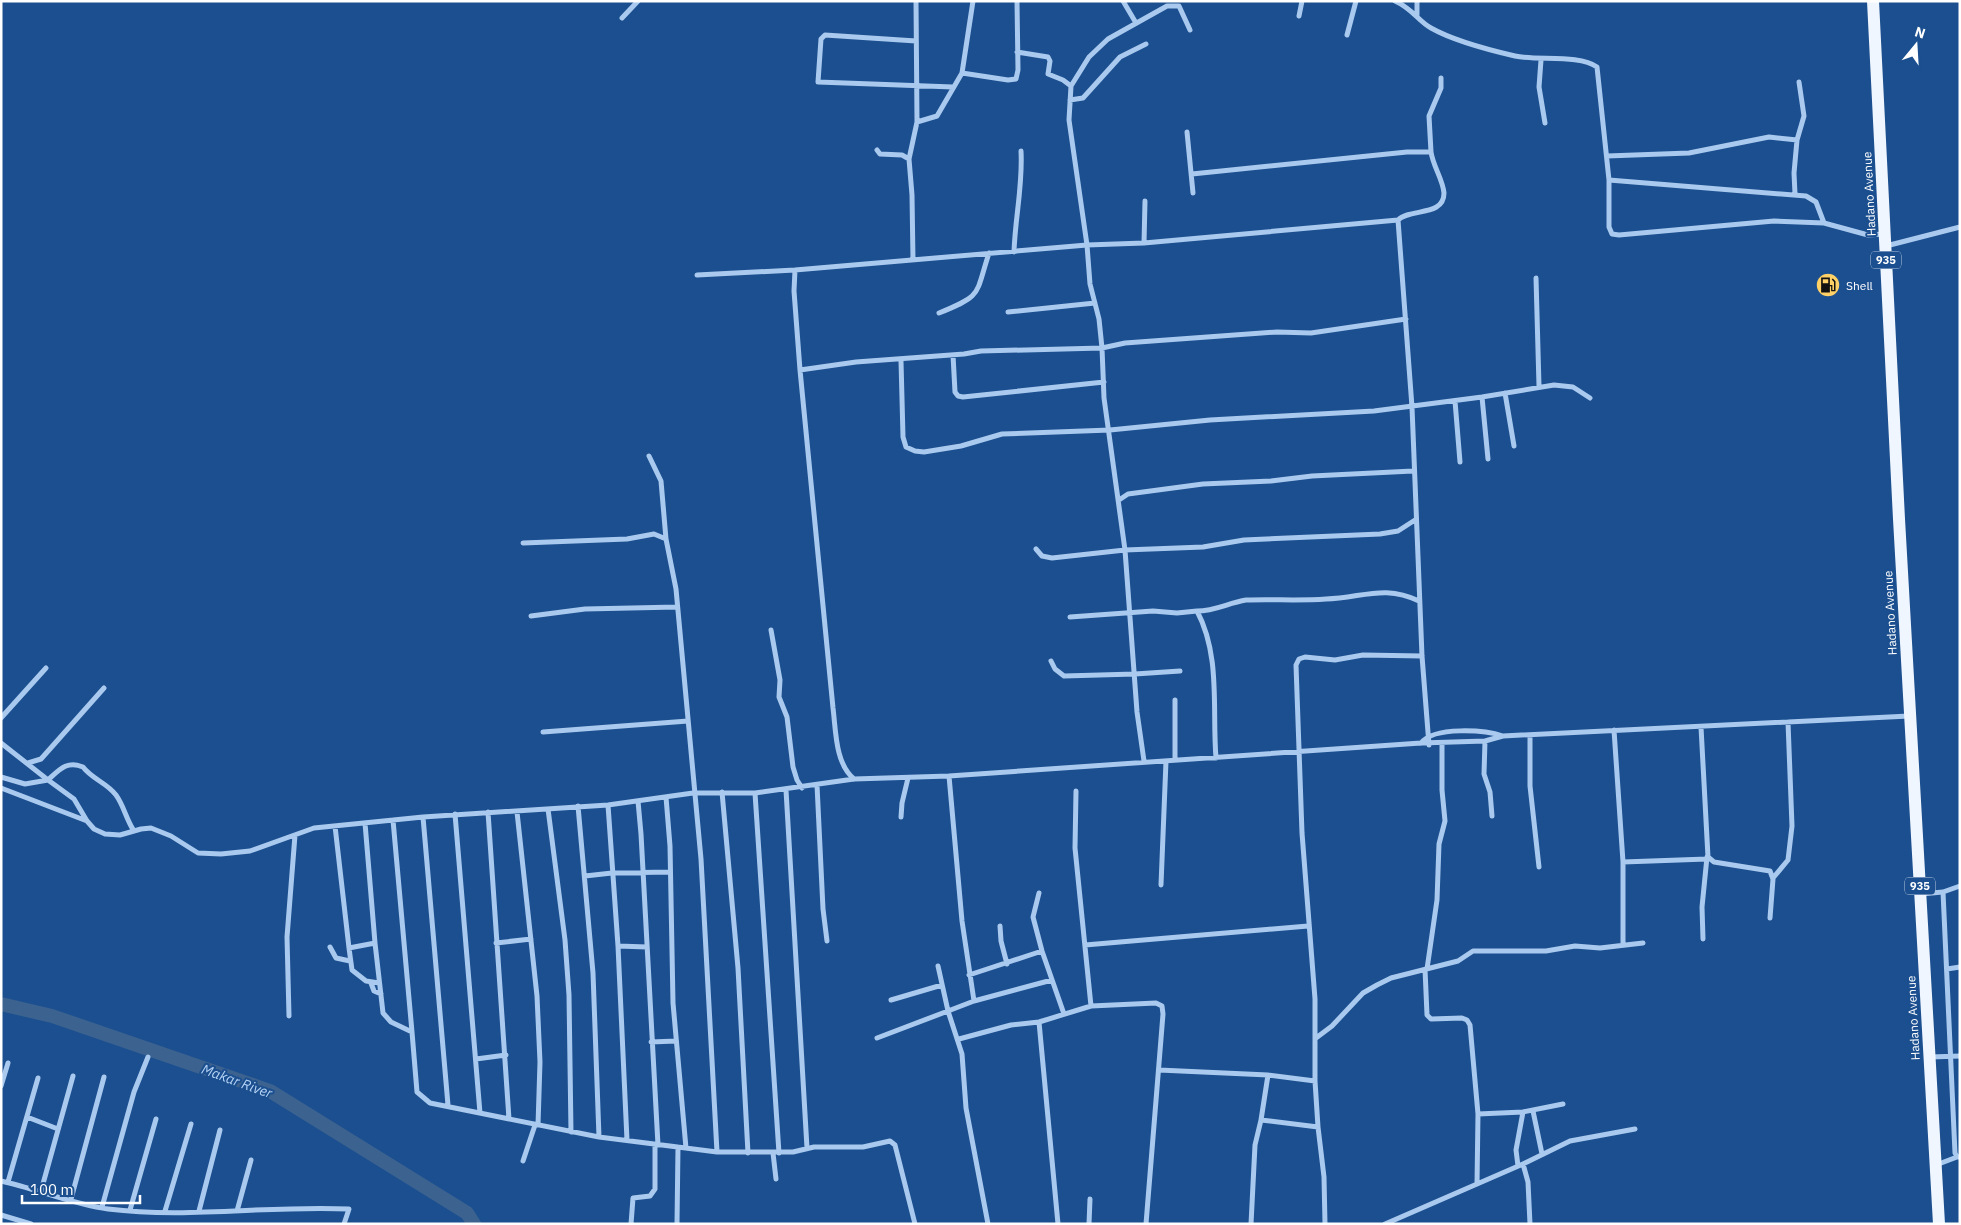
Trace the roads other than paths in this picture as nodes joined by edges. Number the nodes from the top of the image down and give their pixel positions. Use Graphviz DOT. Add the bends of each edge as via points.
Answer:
graph roads {
  1 [pos="638,1"];
  2 [pos="916,1"];
  3 [pos="973,1"];
  4 [pos="1017,1"];
  5 [pos="1123,1"];
  6 [pos="1302,1"];
  7 [pos="1356,1"];
  8 [pos="1395,1"];
  9 [pos="1417,1"];
  10 [pos="1873,1"];
  11 [pos="1417,15"];
  12 [pos="1299,16"];
  13 [pos="622,18"];
  14 [pos="1136,23"];
  15 [pos="1190,30"];
  16 [pos="1347,35"];
  17 [pos="916,41"];
  18 [pos="1146,44"];
  19 [pos="1017,52"];
  20 [pos="1541,60"];
  21 [pos="962,73"];
  22 [pos="1441,78"];
  23 [pos="1800,82"];
  24 [pos="918,85"];
  25 [pos="1072,86"];
  26 [pos="953,87"];
  27 [pos="1070,100"];
  28 [pos="917,122"];
  29 [pos="1545,123"];
  30 [pos="1187,132"];
  31 [pos="1797,140"];
  32 [pos="877,150"];
  33 [pos="1021,151"];
  34 [pos="1431,152"];
  35 [pos="1607,156"];
  36 [pos="909,159"];
  37 [pos="1192,174"];
  38 [pos="1610,180"];
  39 [pos="1193,192"];
  40 [pos="1795,194"];
  41 [pos="1145,201"];
  42 [pos="1398,220"];
  43 [pos="1824,224"];
  44 [pos="1960,227"];
  45 [pos="1885,240"];
  46 [pos="1144,243"];
  47 [pos="1087,245"];
  48 [pos="1014,252"];
  49 [pos="989,253"];
  50 [pos="913,260"];
  51 [pos="795,270"];
  52 [pos="697,275"];
  53 [pos="1536,278"];
  54 [pos="1095,303"];
  55 [pos="1008,312"];
  56 [pos="939,313"];
  57 [pos="1406,319"];
  58 [pos="1102,348"];
  59 [pos="953,355"];
  60 [pos="901,361"];
  61 [pos="800,370"];
  62 [pos="1104,382"];
  63 [pos="1539,386"];
  64 [pos="1505,393"];
  65 [pos="1482,397"];
  66 [pos="1590,398"];
  67 [pos="1454,401"];
  68 [pos="1412,407"];
  69 [pos="1108,423"];
  70 [pos="1118,429"];
  71 [pos="1110,430"];
  72 [pos="1514,446"];
  73 [pos="649,456"];
  74 [pos="1488,459"];
  75 [pos="1460,462"];
  76 [pos="1414,471"];
  77 [pos="1117,485"];
  78 [pos="1128,494"];
  79 [pos="1119,500"];
  80 [pos="1415,520"];
  81 [pos="666,539"];
  82 [pos="523,543"];
  83 [pos="1036,550"];
  84 [pos="1125,550"];
  85 [pos="1420,601"];
  86 [pos="677,606"];
  87 [pos="1197,611"];
  88 [pos="1129,613"];
  89 [pos="531,616"];
  90 [pos="1070,617"];
  91 [pos="771,630"];
  92 [pos="1422,656"];
  93 [pos="1051,661"];
  94 [pos="46,668"];
  95 [pos="1180,671"];
  96 [pos="1135,674"];
  97 [pos="104,688"];
  98 [pos="1175,700"];
  99 [pos="1910,716"];
  100 [pos="1,718"];
  101 [pos="688,721"];
  102 [pos="1788,722"];
  103 [pos="1701,727"];
  104 [pos="1614,730"];
  105 [pos="543,732"];
  106 [pos="1530,735"];
  107 [pos="1503,736"];
  108 [pos="1428,737"];
  109 [pos="1485,741"];
  110 [pos="1,743"];
  111 [pos="1421,743"];
  112 [pos="1442,744"];
  113 [pos="1429,745"];
  114 [pos="1301,753"];
  115 [pos="1216,758"];
  116 [pos="1175,760"];
  117 [pos="1144,761"];
  118 [pos="1166,761"];
  119 [pos="28,763"];
  120 [pos="845,772"];
  121 [pos="950,776"];
  122 [pos="1,778"];
  123 [pos="908,778"];
  124 [pos="854,779"];
  125 [pos="48,780"];
  126 [pos="842,781"];
  127 [pos="817,785"];
  128 [pos="1,788"];
  129 [pos="802,788"];
  130 [pos="786,790"];
  131 [pos="1076,791"];
  132 [pos="722,792"];
  133 [pos="693,793"];
  134 [pos="754,794"];
  135 [pos="666,797"];
  136 [pos="638,801"];
  137 [pos="608,805"];
  138 [pos="578,806"];
  139 [pos="548,809"];
  140 [pos="488,812"];
  141 [pos="517,812"];
  142 [pos="455,814"];
  143 [pos="1492,816"];
  144 [pos="424,817"];
  145 [pos="901,818"];
  146 [pos="393,820"];
  147 [pos="87,821"];
  148 [pos="365,823"];
  149 [pos="335,826"];
  150 [pos="134,831"];
  151 [pos="295,835"];
  152 [pos="1707,858"];
  153 [pos="1623,862"];
  154 [pos="1539,866"];
  155 [pos="1768,870"];
  156 [pos="1778,871"];
  157 [pos="670,872"];
  158 [pos="612,873"];
  159 [pos="642,874"];
  160 [pos="585,876"];
  161 [pos="1773,879"];
  162 [pos="1161,885"];
  163 [pos="1960,886"];
  164 [pos="1943,892"];
  165 [pos="1039,893"];
  166 [pos="1920,894"];
  167 [pos="1770,918"];
  168 [pos="1000,926"];
  169 [pos="1308,926"];
  170 [pos="1703,938"];
  171 [pos="531,939"];
  172 [pos="828,941"];
  173 [pos="496,942"];
  174 [pos="375,943"];
  175 [pos="1643,943"];
  176 [pos="1085,945"];
  177 [pos="1623,945"];
  178 [pos="618,946"];
  179 [pos="330,947"];
  180 [pos="647,947"];
  181 [pos="349,948"];
  182 [pos="1042,951"];
  183 [pos="350,961"];
  184 [pos="1007,964"];
  185 [pos="938,966"];
  186 [pos="1960,967"];
  187 [pos="1426,969"];
  188 [pos="1947,969"];
  189 [pos="969,975"];
  190 [pos="1052,980"];
  191 [pos="372,983"];
  192 [pos="379,983"];
  193 [pos="942,985"];
  194 [pos="380,994"];
  195 [pos="891,1000"];
  196 [pos="974,1001"];
  197 [pos="1091,1006"];
  198 [pos="948,1011"];
  199 [pos="1064,1014"];
  200 [pos="289,1016"];
  201 [pos="1039,1022"];
  202 [pos="412,1032"];
  203 [pos="877,1038"];
  204 [pos="1316,1038"];
  205 [pos="959,1039"];
  206 [pos="676,1041"];
  207 [pos="651,1042"];
  208 [pos="506,1055"];
  209 [pos="1960,1056"];
  210 [pos="148,1057"];
  211 [pos="1929,1057"];
  212 [pos="1950,1058"];
  213 [pos="476,1060"];
  214 [pos="8,1063"];
  215 [pos="1159,1070"];
  216 [pos="73,1076"];
  217 [pos="1268,1076"];
  218 [pos="104,1077"];
  219 [pos="38,1078"];
  220 [pos="1315,1081"];
  221 [pos="1,1086"];
  222 [pos="1563,1104"];
  223 [pos="448,1105"];
  224 [pos="1533,1111"];
  225 [pos="1523,1112"];
  226 [pos="480,1113"];
  227 [pos="1478,1114"];
  228 [pos="27,1118"];
  229 [pos="156,1119"];
  230 [pos="509,1119"];
  231 [pos="1261,1120"];
  232 [pos="190,1124"];
  233 [pos="536,1125"];
  234 [pos="1318,1127"];
  235 [pos="1635,1128"];
  236 [pos="58,1129"];
  237 [pos="220,1130"];
  238 [pos="571,1132"];
  239 [pos="599,1137"];
  240 [pos="627,1140"];
  241 [pos="657,1145"];
  242 [pos="678,1147"];
  243 [pos="686,1148"];
  244 [pos="807,1148"];
  245 [pos="717,1152"];
  246 [pos="748,1153"];
  247 [pos="776,1153"];
  248 [pos="1542,1154"];
  249 [pos="1958,1157"];
  250 [pos="250,1160"];
  251 [pos="523,1161"];
  252 [pos="1520,1165"];
  253 [pos="1936,1165"];
  254 [pos="776,1179"];
  255 [pos="1,1181"];
  256 [pos="8,1182"];
  257 [pos="1477,1184"];
  258 [pos="41,1191"];
  259 [pos="1090,1199"];
  260 [pos="71,1200"];
  261 [pos="102,1207"];
  262 [pos="130,1210"];
  263 [pos="165,1211"];
  264 [pos="199,1211"];
  265 [pos="237,1211"];
  266 [pos="1,1215"];
  267 [pos="31,1224"];
  268 [pos="344,1224"];
  269 [pos="631,1224"];
  270 [pos="677,1224"];
  271 [pos="915,1224"];
  272 [pos="988,1224"];
  273 [pos="1058,1224"];
  274 [pos="1089,1224"];
  275 [pos="1146,1224"];
  276 [pos="1251,1224"];
  277 [pos="1325,1224"];
  278 [pos="1385,1224"];
  279 [pos="1530,1224"];
  280 [pos="1939,1224"];
  1 -- 13 [label="street"];
  2 -- 17 [label="street"];
  3 -- 21 [label="street"];
  4 -- 19 [label="street"];
  5 -- 14 [label="street"];
  6 -- 12 [label="street"];
  7 -- 16 [label="street"];
  8 -- 11 [label="street"];
  9 -- 11 [label="street"];
  10 -- 45 [label="main road, Hadano Avenue / 935"];
  11 -- 20 [label="street" via="1429,27 1442,33 1500,52"];
  14 -- 15 [label="street" via="1174,4 1181,8"];
  14 -- 25 [label="street" via="1095,50"];
  17 -- 24 [label="street"];
  17 -- 24 [label="street" via="825,34 821,39 818,82"];
  18 -- 27 [label="street" via="1120,57 1083,98"];
  19 -- 21 [label="street" via="1018,74 1014,80"];
  19 -- 25 [label="street" via="1048,57 1048,74"];
  20 -- 29 [label="street" via="1539,87"];
  20 -- 35 [label="street" via="1575,61 1597,68"];
  21 -- 26 [label="street"];
  22 -- 34 [label="street" via="1441,88 1429,116"];
  23 -- 31 [label="street" via="1804,116"];
  24 -- 26 [label="street"];
  24 -- 28 [label="street"];
  25 -- 27 [label="street"];
  26 -- 28 [label="street" via="937,116"];
  27 -- 47 [label="street" via="1070,138"];
  28 -- 36 [label="street"];
  30 -- 37 [label="street"];
  31 -- 35 [label="street" via="1769,137 1689,153"];
  31 -- 40 [label="street"];
  32 -- 36 [label="street" via="880,154 902,155"];
  33 -- 48 [label="street" via="1022,176"];
  34 -- 37 [label="street"];
  34 -- 42 [label="street" via="1443,190 1441,202 1437,208 1408,214"];
  35 -- 38 [label="street"];
  36 -- 50 [label="street"];
  37 -- 39 [label="street"];
  38 -- 40 [label="street"];
  38 -- 43 [label="street" via="1609,227 1612,234 1765,221"];
  40 -- 43 [label="street" via="1816,202"];
  41 -- 46 [label="street"];
  42 -- 46 [label="street"];
  42 -- 57 [label="street"];
  43 -- 45 [label="street"];
  44 -- 45 [label="street"];
  45 -- 99 [label="main road, Hadano Avenue / 935"];
  46 -- 47 [label="street"];
  47 -- 48 [label="street"];
  47 -- 54 [label="street"];
  48 -- 49 [label="street"];
  49 -- 50 [label="street"];
  49 -- 56 [label="street" via="973,297"];
  50 -- 51 [label="street"];
  51 -- 52 [label="street"];
  51 -- 61 [label="street"];
  53 -- 63 [label="street"];
  54 -- 55 [label="street"];
  54 -- 58 [label="street"];
  57 -- 58 [label="street" via="1311,333 1277,332 1125,343"];
  57 -- 68 [label="street"];
  58 -- 59 [label="street" via="987,350"];
  58 -- 62 [label="street"];
  59 -- 60 [label="street"];
  59 -- 62 [label="street" via="955,392 963,397"];
  60 -- 61 [label="street"];
  60 -- 71 [label="street" via="903,437 906,447 915,452 954,447 1002,434"];
  61 -- 120 [label="street" via="833,708"];
  62 -- 69 [label="street"];
  63 -- 64 [label="street"];
  63 -- 66 [label="street" via="1573,387"];
  64 -- 65 [label="street"];
  64 -- 72 [label="street"];
  65 -- 67 [label="street"];
  65 -- 74 [label="street"];
  67 -- 68 [label="street"];
  67 -- 75 [label="street"];
  68 -- 70 [label="street"];
  68 -- 76 [label="street"];
  69 -- 70 [label="street"];
  69 -- 71 [label="street"];
  70 -- 71 [label="street"];
  71 -- 77 [label="street"];
  73 -- 81 [label="street" via="661,481"];
  76 -- 78 [label="street" via="1194,485"];
  76 -- 80 [label="street"];
  77 -- 78 [label="street"];
  77 -- 79 [label="street"];
  78 -- 79 [label="street"];
  79 -- 84 [label="street"];
  80 -- 84 [label="street" via="1398,531 1380,534 1244,540 1203,547"];
  80 -- 85 [label="street"];
  81 -- 82 [label="street" via="654,534 627,539"];
  81 -- 86 [label="street"];
  83 -- 84 [label="street" via="1042,556 1052,558"];
  84 -- 88 [label="street"];
  85 -- 87 [label="street" via="1401,593 1386,592 1331,599 1246,600 1216,610"];
  85 -- 92 [label="street"];
  86 -- 89 [label="street" via="585,609"];
  86 -- 101 [label="street"];
  87 -- 88 [label="street"];
  87 -- 115 [label="street" via="1208,634 1212,657"];
  88 -- 90 [label="street"];
  88 -- 96 [label="street"];
  91 -- 129 [label="street" via="780,680 779,696 787,718 793,767"];
  92 -- 108 [label="street"];
  92 -- 114 [label="street" via="1299,659 1296,673"];
  93 -- 96 [label="street" via="1064,676"];
  94 -- 100 [label="street"];
  95 -- 96 [label="street"];
  96 -- 117 [label="street"];
  97 -- 119 [label="street" via="41,759"];
  98 -- 116 [label="street"];
  99 -- 102 [label="street"];
  99 -- 166 [label="main road, Hadano Avenue / 935"];
  101 -- 105 [label="street"];
  101 -- 133 [label="street"];
  102 -- 103 [label="street"];
  102 -- 156 [label="street" via="1792,826 1788,860"];
  103 -- 104 [label="street"];
  103 -- 152 [label="street"];
  104 -- 106 [label="street"];
  104 -- 153 [label="street"];
  106 -- 107 [label="street"];
  106 -- 154 [label="street" via="1530,786"];
  107 -- 108 [label="street" via="1464,731"];
  107 -- 109 [label="street"];
  108 -- 111 [label="street"];
  108 -- 113 [label="street"];
  109 -- 112 [label="street"];
  109 -- 143 [label="street" via="1484,774 1490,792"];
  110 -- 119 [label="street"];
  111 -- 113 [label="street"];
  111 -- 114 [label="street"];
  112 -- 113 [label="street"];
  112 -- 187 [label="street" via="1446,821 1439,844 1437,900"];
  114 -- 115 [label="street"];
  114 -- 169 [label="street"];
  115 -- 116 [label="street"];
  116 -- 118 [label="street"];
  117 -- 118 [label="street"];
  117 -- 121 [label="street"];
  118 -- 162 [label="street"];
  119 -- 125 [label="street"];
  120 -- 124 [label="street"];
  120 -- 126 [label="street"];
  121 -- 123 [label="street"];
  121 -- 189 [label="street"];
  122 -- 125 [label="street" via="25,784"];
  123 -- 124 [label="street"];
  123 -- 145 [label="street"];
  124 -- 126 [label="street"];
  125 -- 147 [label="street" via="74,799"];
  125 -- 150 [label="street" via="70,764 83,767 116,796"];
  126 -- 127 [label="street"];
  127 -- 129 [label="street"];
  127 -- 172 [label="street" via="823,909"];
  128 -- 147 [label="street"];
  129 -- 130 [label="street"];
  130 -- 134 [label="street"];
  130 -- 244 [label="street"];
  131 -- 176 [label="street" via="1075,848"];
  132 -- 133 [label="street"];
  132 -- 134 [label="street"];
  132 -- 246 [label="street" via="738,968"];
  133 -- 135 [label="street"];
  133 -- 245 [label="street" via="701,859"];
  134 -- 247 [label="street"];
  135 -- 136 [label="street"];
  135 -- 157 [label="street"];
  136 -- 137 [label="street"];
  136 -- 159 [label="street"];
  137 -- 138 [label="street"];
  137 -- 158 [label="street"];
  138 -- 139 [label="street"];
  138 -- 160 [label="street"];
  139 -- 141 [label="street"];
  139 -- 238 [label="street" via="565,940"];
  140 -- 141 [label="street"];
  140 -- 142 [label="street"];
  140 -- 173 [label="street"];
  141 -- 171 [label="street"];
  142 -- 144 [label="street"];
  142 -- 213 [label="street"];
  144 -- 146 [label="street"];
  144 -- 223 [label="street"];
  146 -- 148 [label="street"];
  146 -- 202 [label="street"];
  147 -- 150 [label="street" via="105,834 120,835"];
  148 -- 149 [label="street"];
  148 -- 174 [label="street"];
  149 -- 151 [label="street" via="314,828"];
  149 -- 181 [label="street"];
  150 -- 151 [label="street" via="151,828 198,853 221,854 250,851"];
  151 -- 200 [label="street" via="287,937"];
  152 -- 153 [label="street"];
  152 -- 155 [label="street" via="1714,862"];
  152 -- 170 [label="street" via="1702,907"];
  153 -- 177 [label="street"];
  155 -- 156 [label="street"];
  155 -- 161 [label="street"];
  156 -- 161 [label="street"];
  157 -- 159 [label="street"];
  157 -- 206 [label="street"];
  158 -- 159 [label="street"];
  158 -- 160 [label="street"];
  158 -- 178 [label="street"];
  159 -- 180 [label="street"];
  160 -- 239 [label="street" via="596,1032"];
  161 -- 167 [label="street"];
  163 -- 164 [label="street"];
  164 -- 166 [label="street"];
  164 -- 188 [label="street"];
  165 -- 182 [label="street" via="1033,918"];
  166 -- 211 [label="main road, Hadano Avenue / 935"];
  168 -- 184 [label="street"];
  169 -- 176 [label="street"];
  169 -- 204 [label="street"];
  171 -- 173 [label="street"];
  171 -- 233 [label="street" via="540,1062"];
  173 -- 208 [label="street"];
  174 -- 181 [label="street"];
  174 -- 192 [label="street"];
  175 -- 177 [label="street"];
  176 -- 197 [label="street"];
  177 -- 187 [label="street" via="1600,948 1575,946 1546,951 1473,951 1462,960"];
  178 -- 180 [label="street"];
  178 -- 240 [label="street"];
  179 -- 183 [label="street" via="336,958"];
  180 -- 207 [label="street"];
  181 -- 183 [label="street"];
  182 -- 184 [label="street"];
  182 -- 190 [label="street"];
  183 -- 191 [label="street" via="352,970"];
  184 -- 189 [label="street"];
  185 -- 193 [label="street"];
  186 -- 188 [label="street"];
  187 -- 204 [label="street" via="1391,978 1363,993"];
  187 -- 227 [label="street" via="1428,1015 1431,1019 1462,1018 1470,1025"];
  188 -- 212 [label="street"];
  189 -- 196 [label="street"];
  190 -- 196 [label="street"];
  190 -- 199 [label="street"];
  191 -- 192 [label="street"];
  191 -- 194 [label="street" via="374,991"];
  192 -- 194 [label="street"];
  193 -- 195 [label="street"];
  193 -- 198 [label="street"];
  194 -- 202 [label="street" via="385,1017"];
  196 -- 198 [label="street"];
  197 -- 199 [label="street"];
  197 -- 215 [label="street" via="1156,1003 1162,1006"];
  198 -- 203 [label="street"];
  198 -- 205 [label="street"];
  199 -- 201 [label="street"];
  201 -- 205 [label="street" via="1011,1025"];
  201 -- 273 [label="street"];
  202 -- 223 [label="street" via="417,1092 430,1103"];
  204 -- 220 [label="street"];
  205 -- 272 [label="street" via="966,1108"];
  206 -- 207 [label="street"];
  206 -- 243 [label="street"];
  207 -- 241 [label="street"];
  208 -- 213 [label="street"];
  208 -- 230 [label="street"];
  209 -- 212 [label="street"];
  210 -- 261 [label="street" via="134,1092"];
  211 -- 212 [label="street"];
  211 -- 253 [label="main road, Hadano Avenue / 935"];
  212 -- 249 [label="street" via="1954,1153"];
  213 -- 226 [label="street"];
  214 -- 221 [label="street"];
  215 -- 217 [label="street"];
  215 -- 275 [label="street"];
  216 -- 236 [label="street"];
  217 -- 220 [label="street"];
  217 -- 231 [label="street"];
  218 -- 260 [label="street"];
  219 -- 228 [label="street"];
  220 -- 234 [label="street"];
  222 -- 224 [label="street"];
  223 -- 226 [label="street"];
  224 -- 225 [label="street"];
  224 -- 248 [label="street"];
  225 -- 227 [label="street"];
  225 -- 252 [label="street" via="1516,1150"];
  226 -- 230 [label="street"];
  227 -- 257 [label="street"];
  228 -- 236 [label="street"];
  228 -- 256 [label="street"];
  229 -- 262 [label="street"];
  230 -- 233 [label="street"];
  231 -- 234 [label="street"];
  231 -- 276 [label="street" via="1255,1145"];
  232 -- 263 [label="street"];
  233 -- 238 [label="street"];
  233 -- 251 [label="street"];
  234 -- 277 [label="street"];
  235 -- 248 [label="street" via="1570,1141"];
  236 -- 258 [label="street"];
  237 -- 264 [label="street"];
  238 -- 239 [label="street"];
  239 -- 240 [label="street"];
  240 -- 241 [label="street"];
  241 -- 242 [label="street"];
  241 -- 269 [label="street" via="655,1190 650,1196 633,1198"];
  242 -- 243 [label="street"];
  242 -- 270 [label="street"];
  243 -- 245 [label="street"];
  244 -- 247 [label="street"];
  244 -- 271 [label="street" via="893,1142"];
  245 -- 246 [label="street"];
  246 -- 247 [label="street"];
  247 -- 254 [label="street"];
  248 -- 252 [label="street"];
  249 -- 253 [label="street"];
  250 -- 265 [label="street"];
  252 -- 257 [label="street"];
  252 -- 279 [label="street" via="1528,1182"];
  253 -- 280 [label="main road, Hadano Avenue / 935"];
  255 -- 256 [label="street"];
  256 -- 258 [label="street"];
  257 -- 278 [label="street"];
  258 -- 260 [label="street"];
  259 -- 274 [label="street"];
  260 -- 261 [label="street"];
  261 -- 262 [label="street"];
  262 -- 263 [label="street"];
  263 -- 264 [label="street"];
  264 -- 265 [label="street"];
  265 -- 268 [label="street" via="349,1210"];
  266 -- 267 [label="street"];
}
